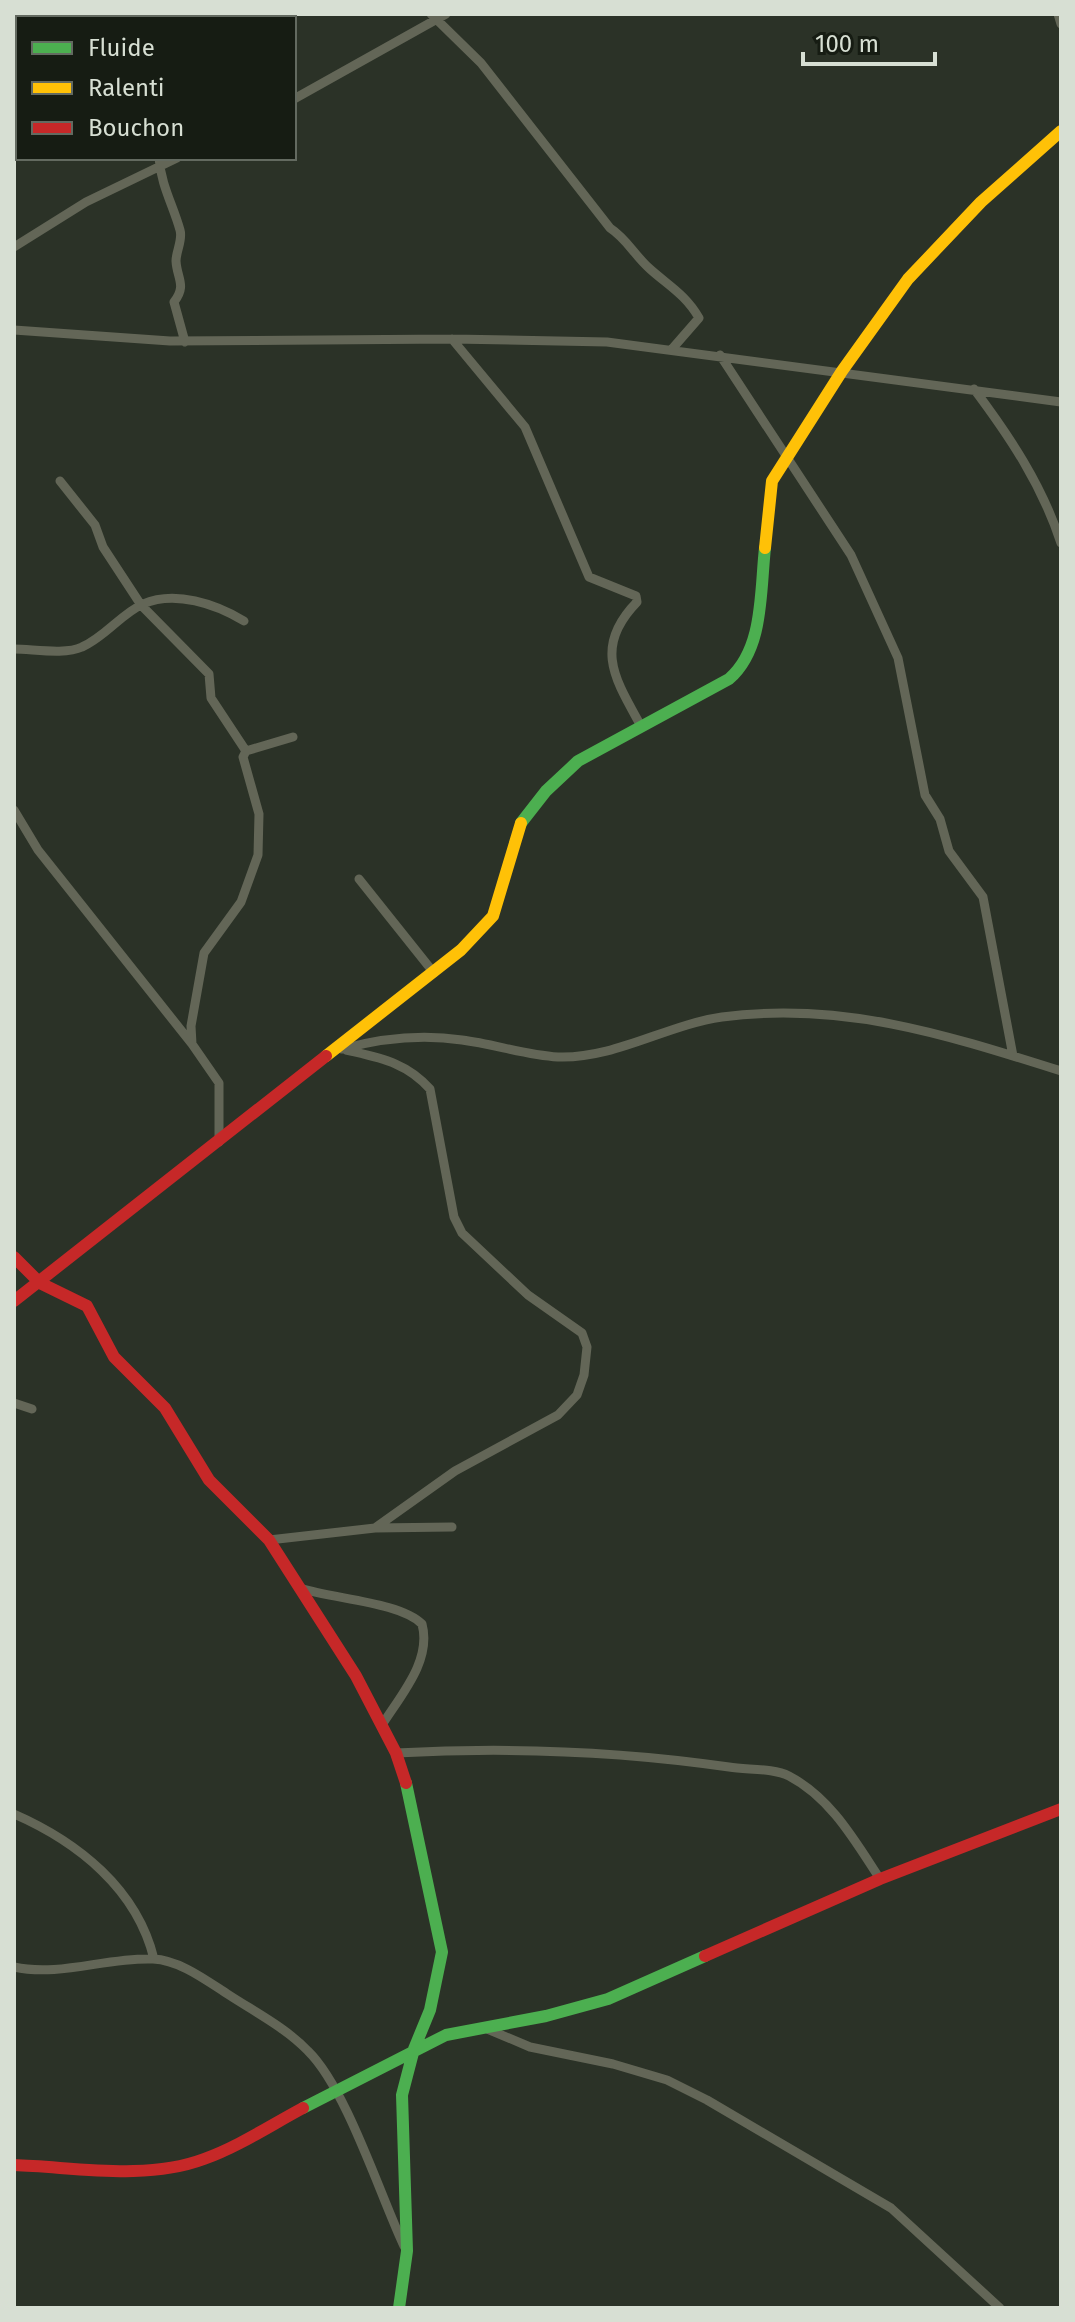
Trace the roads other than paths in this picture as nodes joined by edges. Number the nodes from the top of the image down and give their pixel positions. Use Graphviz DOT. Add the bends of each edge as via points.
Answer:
graph roads {
  1 [pos="1058,14"];
  2 [pos="439,15"];
  3 [pos="1061,24"];
  4 [pos="296,98"];
  5 [pos="1061,131"];
  6 [pos="159,163"];
  7 [pos="14,247"];
  8 [pos="14,330"];
  9 [pos="452,339"];
  10 [pos="185,342"];
  11 [pos="672,349"];
  12 [pos="720,355"];
  13 [pos="842,371"];
  14 [pos="974,389"];
  15 [pos="1061,402"];
  16 [pos="789,455"];
  17 [pos="60,481"];
  18 [pos="1061,543"];
  19 [pos="141,605"];
  20 [pos="244,621"];
  21 [pos="14,649"];
  22 [pos="641,726"];
  23 [pos="293,737"];
  24 [pos="246,751"];
  25 [pos="14,810"];
  26 [pos="359,879"];
  27 [pos="434,973"];
  28 [pos="192,1044"];
  29 [pos="338,1049"];
  30 [pos="1013,1056"];
  31 [pos="1061,1071"];
  32 [pos="219,1142"];
  33 [pos="14,1257"];
  34 [pos="40,1283"];
  35 [pos="14,1301"];
  36 [pos="14,1403"];
  37 [pos="32,1409"];
  38 [pos="452,1527"];
  39 [pos="375,1528"];
  40 [pos="269,1540"];
  41 [pos="300,1588"];
  42 [pos="382,1725"];
  43 [pos="396,1753"];
  44 [pos="1061,1809"];
  45 [pos="14,1814"];
  46 [pos="880,1879"];
  47 [pos="154,1959"];
  48 [pos="14,1967"];
  49 [pos="482,2026"];
  50 [pos="414,2049"];
  51 [pos="336,2091"];
  52 [pos="14,2165"];
  53 [pos="407,2251"];
  54 [pos="399,2308"];
  55 [pos="1000,2308"];
  1 -- 3 [label="street"];
  2 -- 4 [label="street"];
  2 -- 11 [label="street" via="534,126 610,228 688,299 699,318"];
  5 -- 13 [label="street" via="981,202 908,279"];
  6 -- 7 [label="street"];
  6 -- 10 [label="street" via="181,231 176,262 182,292 174,302"];
  8 -- 10 [label="street"];
  9 -- 10 [label="street"];
  9 -- 11 [label="street" via="607,342"];
  9 -- 22 [label="street" via="525,427 589,577 636,596 610,645 611,664"];
  11 -- 12 [label="street"];
  12 -- 13 [label="street"];
  12 -- 16 [label="street"];
  13 -- 14 [label="street"];
  13 -- 16 [label="street"];
  14 -- 15 [label="street"];
  14 -- 18 [label="street" via="1037,484"];
  16 -- 22 [label="street" via="772,481 756,631 744,666"];
  16 -- 30 [label="street" via="851,555 898,658 925,795 940,819 949,851 983,897"];
  17 -- 19 [label="street" via="95,525 103,547"];
  19 -- 20 [label="street" via="163,599 189,601 221,607"];
  19 -- 21 [label="street" via="79,649"];
  19 -- 24 [label="street" via="209,674 211,698"];
  22 -- 27 [label="street" via="578,761 546,791 513,836 490,921"];
  23 -- 24 [label="street"];
  24 -- 28 [label="street" via="244,766 259,814 258,855 241,902 204,953 192,1012"];
  25 -- 28 [label="street" via="38,850"];
  26 -- 27 [label="street"];
  27 -- 29 [label="street"];
  28 -- 32 [label="street" via="219,1083"];
  29 -- 30 [label="street" via="422,1037 558,1057 589,1055 719,1018 774,1012 841,1014"];
  29 -- 32 [label="street"];
  29 -- 39 [label="street" via="398,1062 430,1089 454,1217 462,1233 528,1295 582,1333 587,1347 577,1395 558,1415 455,1471"];
  30 -- 31 [label="street"];
  32 -- 34 [label="street"];
  33 -- 34 [label="street"];
  34 -- 35 [label="street"];
  34 -- 40 [label="street" via="87,1306 114,1357 165,1408 209,1480"];
  36 -- 37 [label="street"];
  38 -- 39 [label="street"];
  39 -- 40 [label="street"];
  40 -- 41 [label="street"];
  41 -- 42 [label="street"];
  41 -- 42 [label="street" via="397,1609 422,1624 418,1666"];
  42 -- 43 [label="street"];
  43 -- 46 [label="street" via="642,1754 785,1774 810,1789 842,1821"];
  43 -- 50 [label="street" via="441,1930 440,1972"];
  44 -- 46 [label="street"];
  45 -- 47 [label="street" via="44,1827 110,1877 135,1910"];
  46 -- 49 [label="street" via="608,1999"];
  47 -- 48 [label="street" via="51,1970"];
  47 -- 51 [label="street" via="196,1974 262,2016 307,2049"];
  49 -- 50 [label="street"];
  49 -- 55 [label="street" via="530,2047 667,2080 707,2100 891,2208"];
  50 -- 51 [label="street"];
  50 -- 53 [label="street" via="401,2123"];
  51 -- 52 [label="street" via="184,2166 123,2173"];
  51 -- 53 [label="street"];
  53 -- 54 [label="street"];
}
